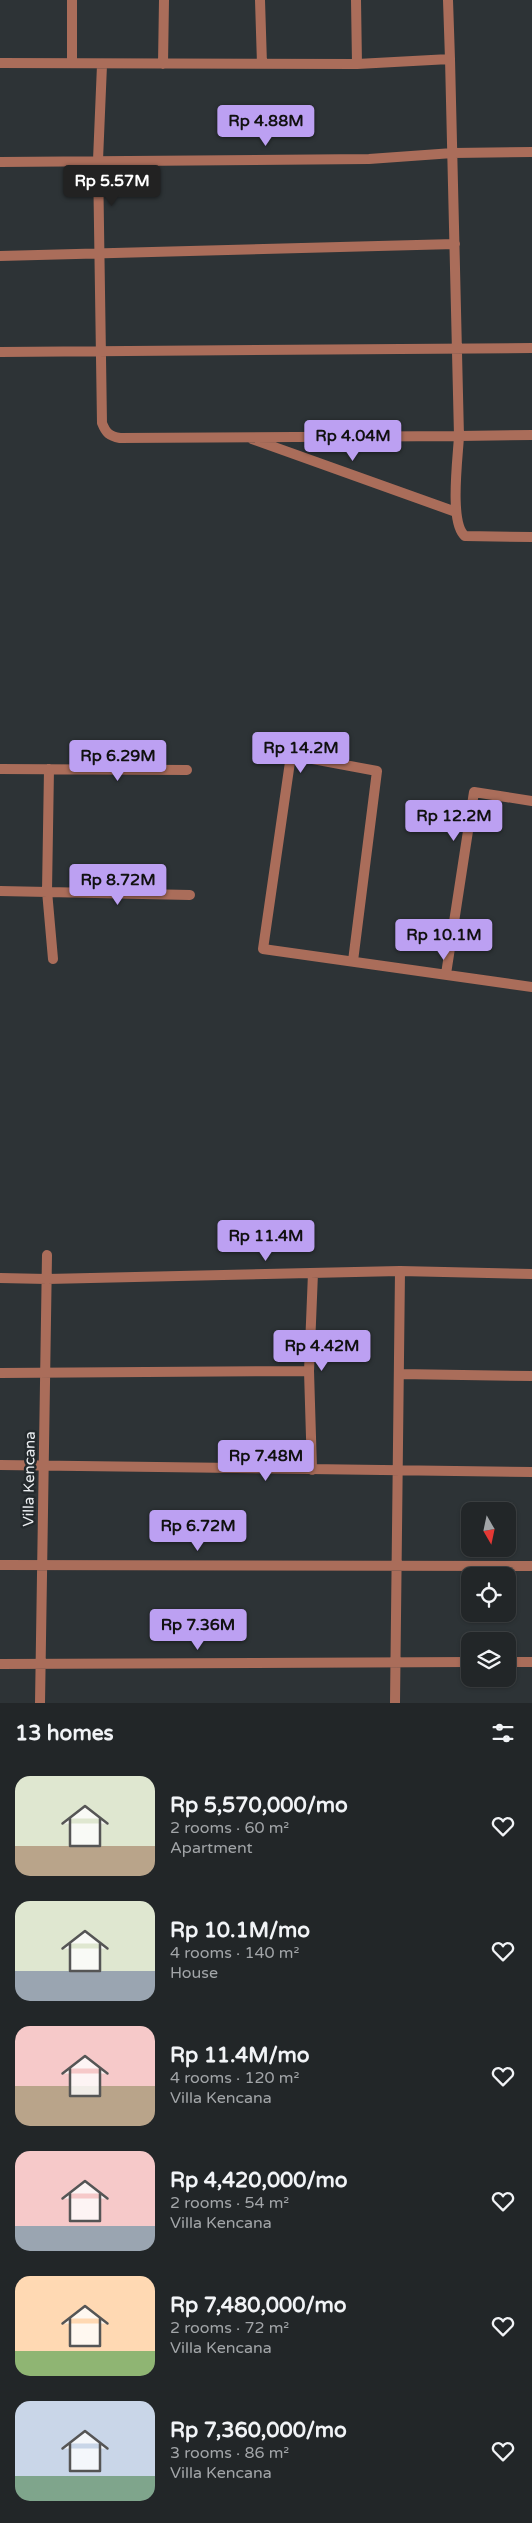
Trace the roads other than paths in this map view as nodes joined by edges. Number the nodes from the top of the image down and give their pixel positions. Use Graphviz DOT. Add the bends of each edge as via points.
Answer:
graph roads {
  1 [pos="72,0"];
  2 [pos="164,0"];
  3 [pos="260,0"];
  4 [pos="356,0"];
  5 [pos="448,0"];
  6 [pos="450,59"];
  7 [pos="0,63"];
  8 [pos="72,63"];
  9 [pos="163,64"];
  10 [pos="262,64"];
  11 [pos="357,64"];
  12 [pos="102,65"];
  13 [pos="532,152"];
  14 [pos="453,153"];
  15 [pos="98,160"];
  16 [pos="0,162"];
  17 [pos="455,244"];
  18 [pos="101,255"];
  19 [pos="0,256"];
  20 [pos="457,348"];
  21 [pos="532,348"];
  22 [pos="102,350"];
  23 [pos="0,352"];
  24 [pos="243,436"];
  25 [pos="459,436"];
  26 [pos="532,436"];
  27 [pos="456,512"];
  28 [pos="532,537"];
  29 [pos="49,768"];
  30 [pos="0,769"];
  31 [pos="187,770"];
  32 [pos="532,801"];
  33 [pos="0,891"];
  34 [pos="47,891"];
  35 [pos="190,895"];
  36 [pos="53,959"];
  37 [pos="353,960"];
  38 [pos="446,974"];
  39 [pos="532,987"];
  40 [pos="47,1255"];
  41 [pos="400,1271"];
  42 [pos="313,1273"];
  43 [pos="532,1274"];
  44 [pos="0,1278"];
  45 [pos="47,1279"];
  46 [pos="309,1371"];
  47 [pos="0,1373"];
  48 [pos="46,1374"];
  49 [pos="399,1374"];
  50 [pos="532,1376"];
  51 [pos="0,1465"];
  52 [pos="44,1465"];
  53 [pos="312,1470"];
  54 [pos="398,1472"];
  55 [pos="532,1472"];
  56 [pos="43,1564"];
  57 [pos="0,1565"];
  58 [pos="397,1566"];
  59 [pos="532,1566"];
  60 [pos="396,1662"];
  61 [pos="461,1662"];
  62 [pos="516,1662"];
  63 [pos="532,1662"];
  64 [pos="0,1664"];
  65 [pos="41,1664"];
  66 [pos="40,1703"];
  67 [pos="395,1703"];
  1 -- 8 [label="street"];
  2 -- 9 [label="street"];
  3 -- 10 [label="street"];
  4 -- 11 [label="street"];
  5 -- 6 [label="street"];
  6 -- 11 [label="street"];
  6 -- 14 [label="street"];
  7 -- 8 [label="street"];
  8 -- 12 [label="street"];
  9 -- 10 [label="street"];
  9 -- 12 [label="street"];
  10 -- 11 [label="street"];
  12 -- 15 [label="street"];
  13 -- 14 [label="street"];
  14 -- 15 [label="street" via="369,159"];
  14 -- 17 [label="street"];
  15 -- 16 [label="street"];
  15 -- 18 [label="street"];
  17 -- 18 [label="street"];
  17 -- 20 [label="street"];
  18 -- 19 [label="street"];
  18 -- 22 [label="street"];
  20 -- 21 [label="street"];
  20 -- 22 [label="street"];
  20 -- 25 [label="street"];
  22 -- 23 [label="street"];
  22 -- 24 [label="street" via="102,423 105,432 112,436"];
  24 -- 25 [label="street"];
  24 -- 27 [label="street"];
  25 -- 26 [label="street"];
  25 -- 27 [label="street"];
  27 -- 28 [label="street" via="459,528 465,536"];
  29 -- 30 [label="street"];
  29 -- 31 [label="street"];
  29 -- 34 [label="street"];
  32 -- 38 [label="street" via="474,792"];
  33 -- 34 [label="street"];
  34 -- 35 [label="street"];
  34 -- 36 [label="street"];
  37 -- 37 [label="street" via="262,949 292,755 377,771"];
  37 -- 38 [label="street"];
  38 -- 39 [label="street"];
  40 -- 45 [label="street, Villa Kencana"];
  41 -- 42 [label="street"];
  41 -- 43 [label="street"];
  41 -- 49 [label="street"];
  42 -- 45 [label="street"];
  42 -- 46 [label="street"];
  44 -- 45 [label="street"];
  45 -- 48 [label="street, Villa Kencana"];
  46 -- 48 [label="street"];
  46 -- 53 [label="street"];
  47 -- 48 [label="street"];
  48 -- 52 [label="street, Villa Kencana"];
  49 -- 50 [label="street"];
  49 -- 54 [label="street"];
  51 -- 52 [label="street"];
  52 -- 53 [label="street"];
  52 -- 56 [label="street, Villa Kencana"];
  53 -- 54 [label="street"];
  54 -- 55 [label="street"];
  54 -- 58 [label="street"];
  56 -- 57 [label="street"];
  56 -- 58 [label="street"];
  56 -- 65 [label="street, Villa Kencana"];
  58 -- 59 [label="street"];
  58 -- 60 [label="street"];
  60 -- 61 [label="street"];
  60 -- 65 [label="street"];
  60 -- 67 [label="street"];
  62 -- 63 [label="street"];
  64 -- 65 [label="street"];
  65 -- 66 [label="street, Villa Kencana"];
}
